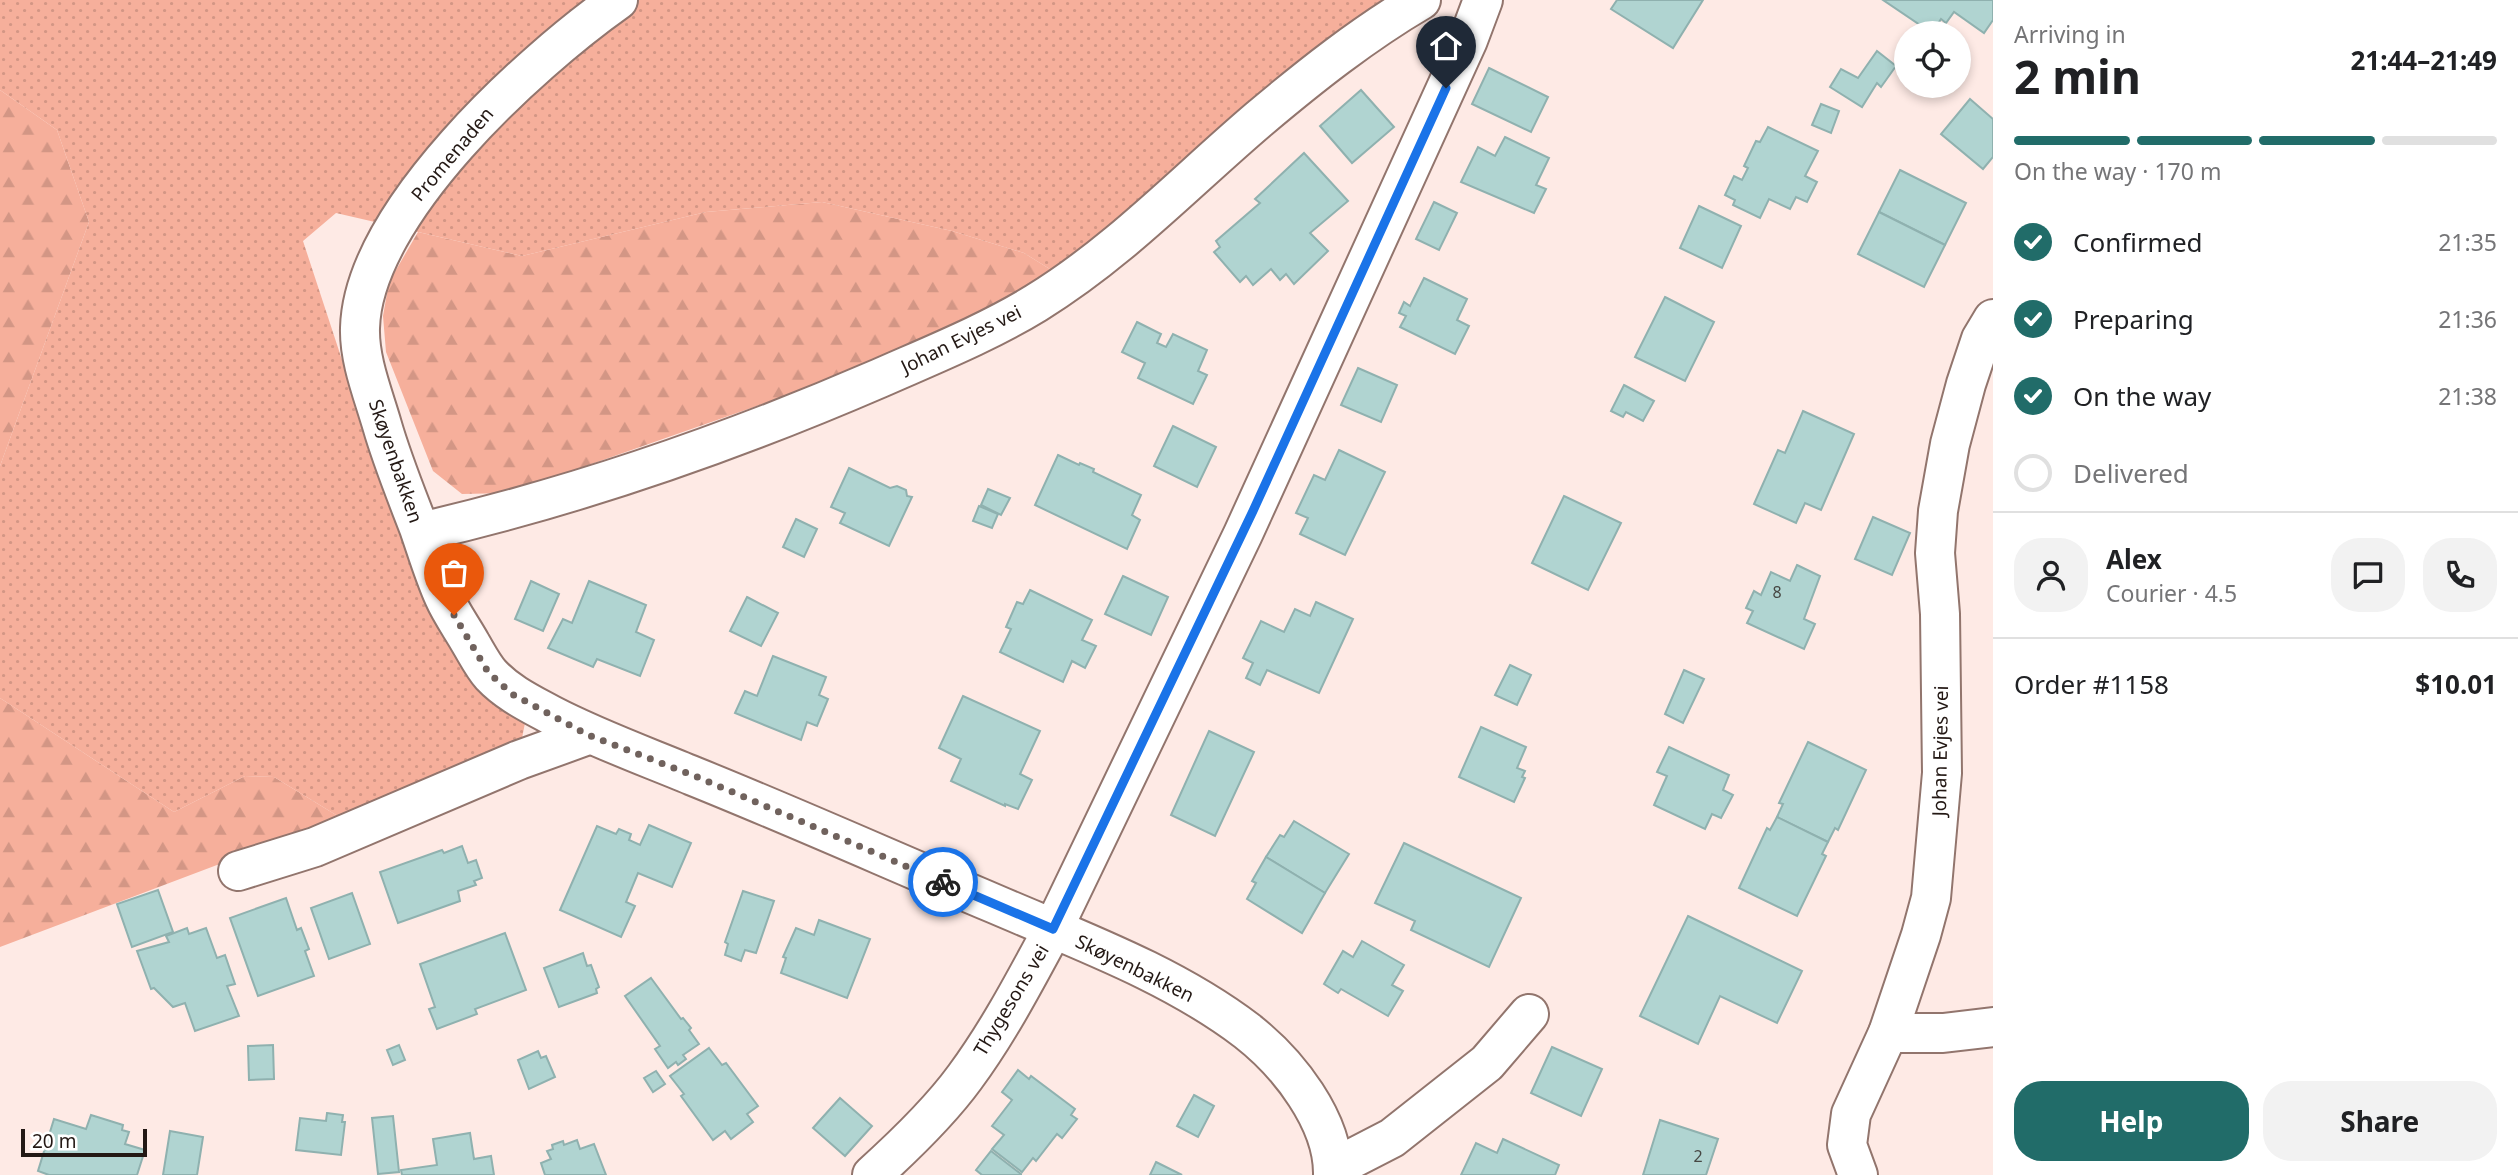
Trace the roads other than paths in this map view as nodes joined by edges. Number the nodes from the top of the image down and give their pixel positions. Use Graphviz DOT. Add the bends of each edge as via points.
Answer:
graph roads {
  1 [pos="618,0"];
  2 [pos="1421,0"];
  3 [pos="1483,0"];
  4 [pos="1993,319"];
  5 [pos="362,354"];
  6 [pos="421,532"];
  7 [pos="588,735"];
  8 [pos="238,871"];
  9 [pos="1053,929"];
  10 [pos="1529,1014"];
  11 [pos="1993,1027"];
  12 [pos="1888,1034"];
  13 [pos="1334,1171"];
  14 [pos="873,1175"];
  15 [pos="1858,1175"];
  1 -- 5 [label="street, Promenaden" via="495,103 396,222 368,280 359,326"];
  2 -- 6 [label="street, Johan Evjes vei" via="1346,50 1258,120 1145,222 1036,303 861,386 714,443 509,512"];
  3 -- 9 [label="street, Thygesons vei" via="1315,378"];
  4 -- 12 [label="street, Johan Evjes vei" via="1966,384 1938,511 1935,553 1943,702 1940,817 1931,898"];
  5 -- 6 [label="street, Skøyenbakken" via="388,447"];
  6 -- 7 [label="street, Skøyenbakken" via="443,596 488,672 512,694"];
  7 -- 8 [label="street" via="314,847"];
  7 -- 9 [label="street, Skøyenbakken"];
  9 -- 13 [label="street, Skøyenbakken" via="1194,995 1248,1032 1306,1093 1318,1113"];
  9 -- 14 [label="street, Thygesons vei" via="965,1078"];
  10 -- 13 [label="street" via="1487,1063 1392,1138"];
  11 -- 12 [label="street"];
  12 -- 15 [label="street, Johan Evjes vei" via="1852,1114 1847,1145"];
}
